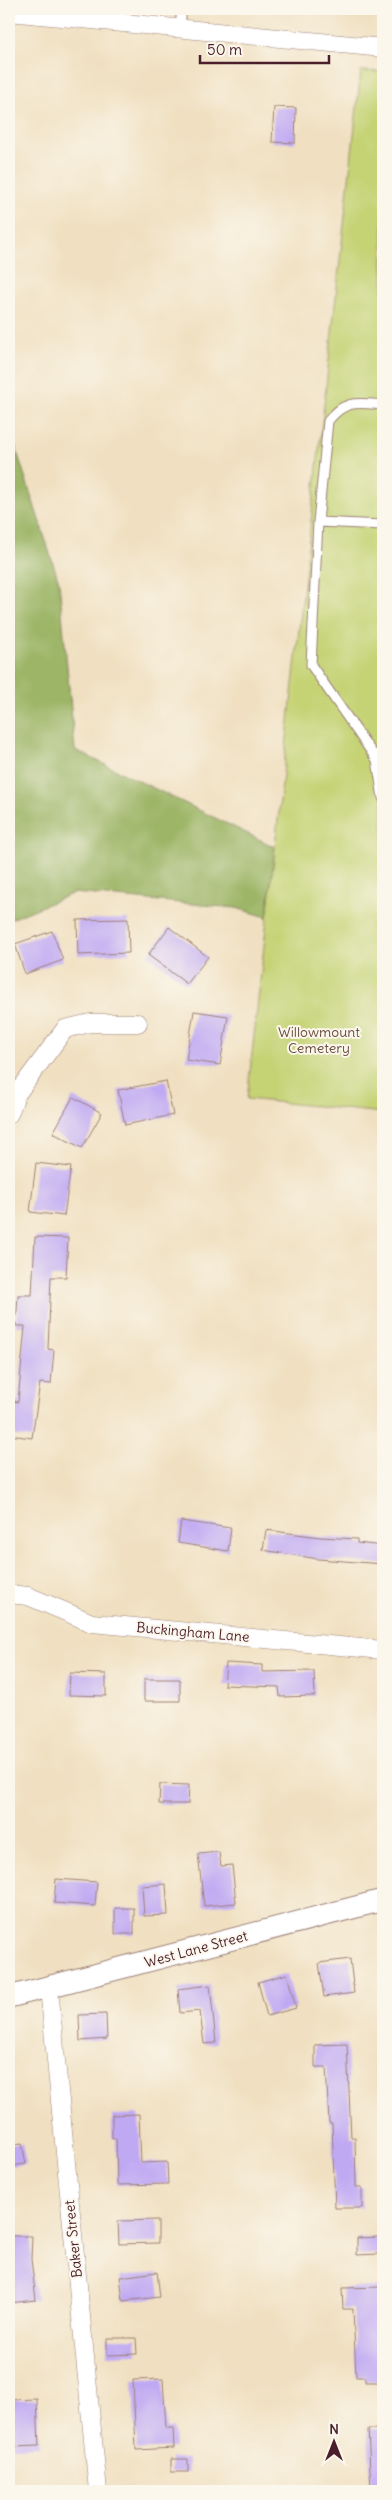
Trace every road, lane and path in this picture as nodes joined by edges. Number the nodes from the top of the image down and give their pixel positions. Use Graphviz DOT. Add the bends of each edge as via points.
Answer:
graph roads {
  1 [pos="181,9"];
  2 [pos="9,12"];
  3 [pos="181,28"];
  4 [pos="383,48"];
  5 [pos="383,405"];
  6 [pos="318,522"];
  7 [pos="383,525"];
  8 [pos="383,745"];
  9 [pos="377,760"];
  10 [pos="383,798"];
  11 [pos="138,1023"];
  12 [pos="9,1114"];
  13 [pos="9,1594"];
  14 [pos="383,1650"];
  15 [pos="383,1900"];
  16 [pos="49,1988"];
  17 [pos="9,1997"];
  18 [pos="98,2491"];
  1 -- 3 [label="lane"];
  2 -- 3 [label="street"];
  3 -- 4 [label="street"];
  5 -- 6 [label="lane" via="351,403 337,410 328,421"];
  6 -- 7 [label="lane"];
  6 -- 9 [label="lane" via="311,665"];
  8 -- 9 [label="lane"];
  9 -- 10 [label="lane"];
  11 -- 12 [label="street" via="90,1022 65,1029 16,1095"];
  13 -- 14 [label="street, Buckingham Lane" via="28,1596 92,1623"];
  15 -- 16 [label="street, West Lane Street"];
  16 -- 17 [label="street, West Lane Street"];
  16 -- 18 [label="street, Baker Street"];
}
